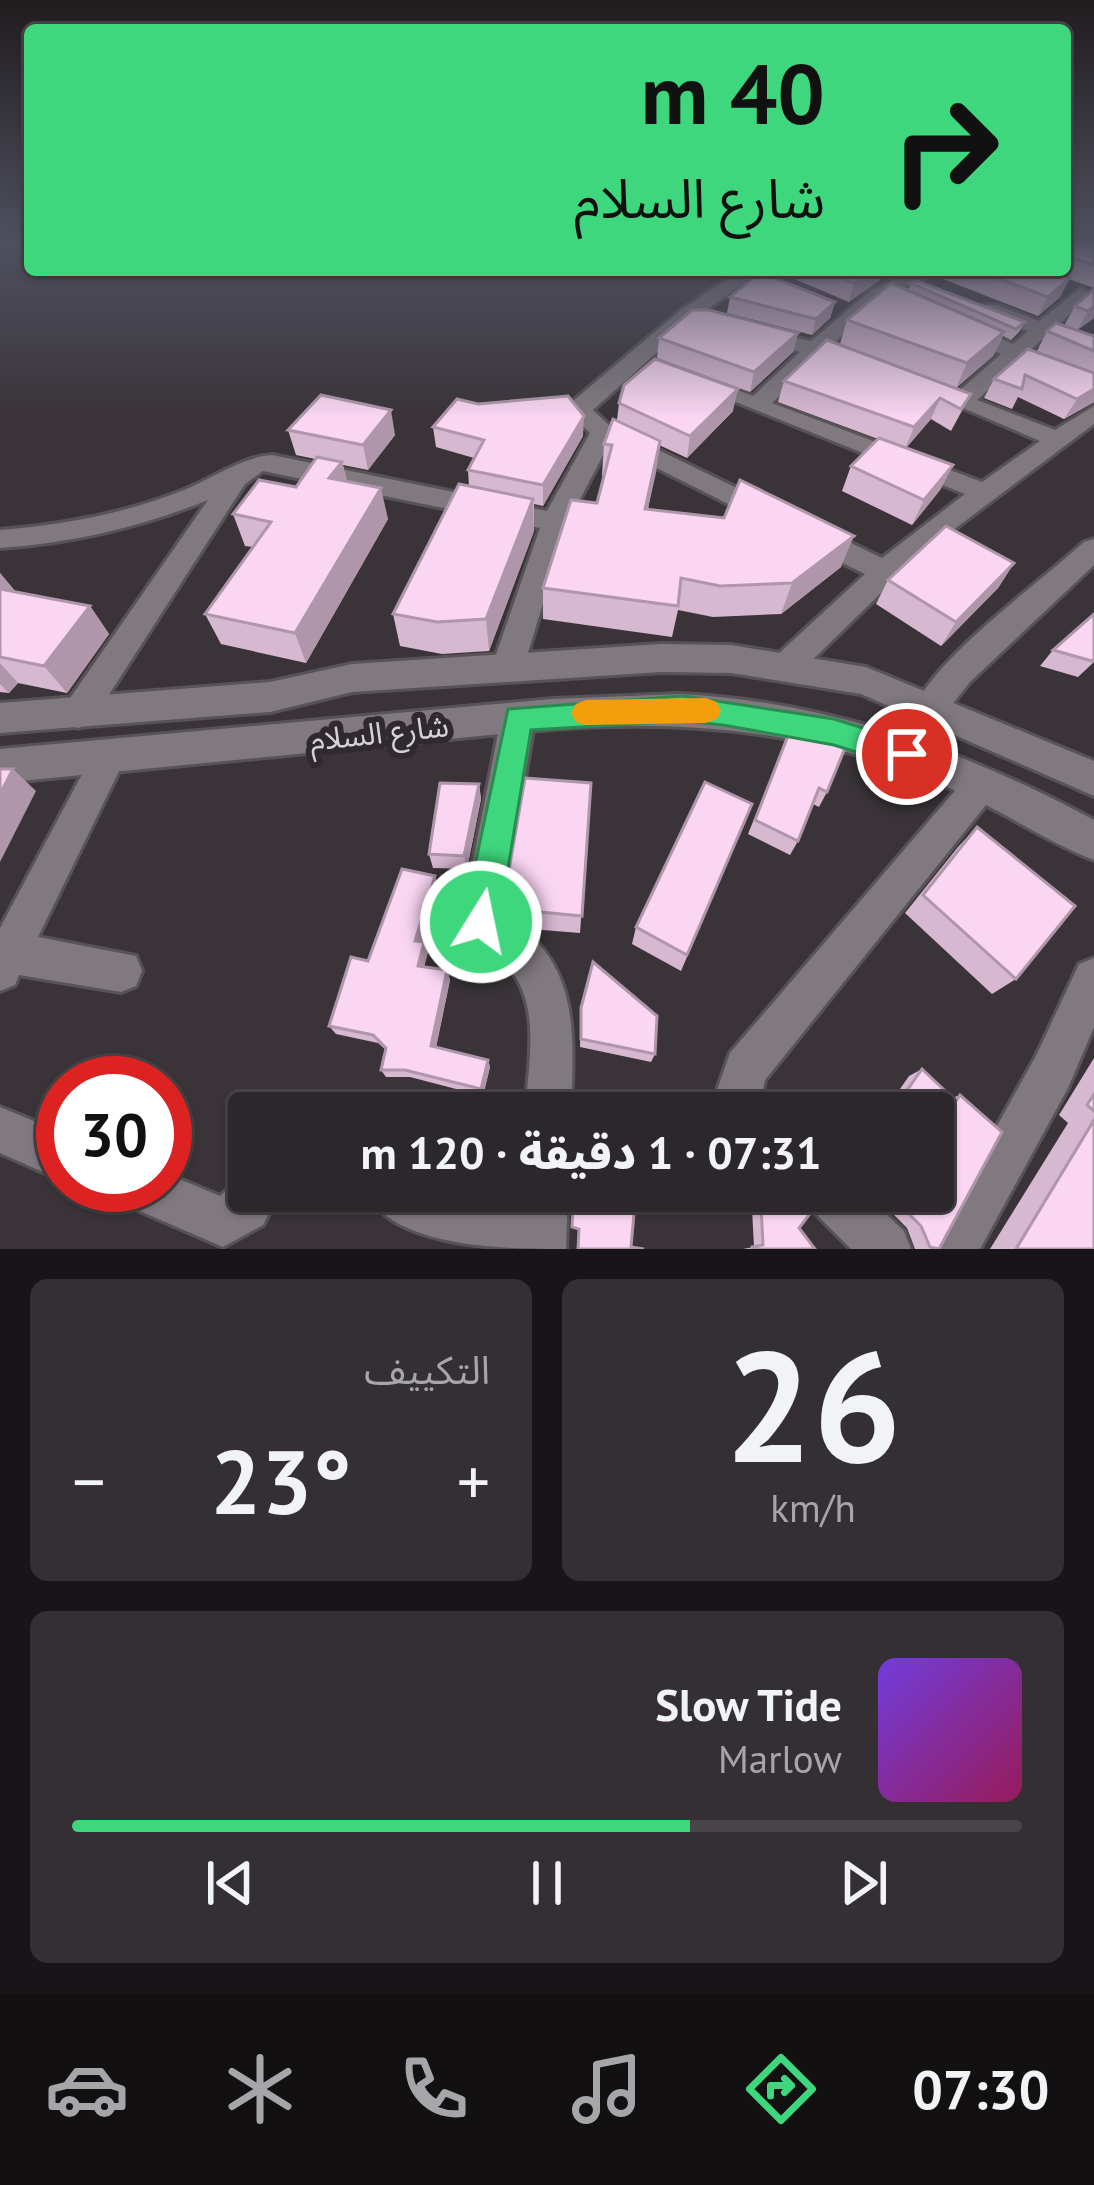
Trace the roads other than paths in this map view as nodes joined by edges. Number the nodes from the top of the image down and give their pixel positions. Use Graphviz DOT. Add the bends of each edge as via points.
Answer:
graph roads {
  1 [pos="728,302"];
  2 [pos="872,302"];
  3 [pos="1068,302"];
  4 [pos="978,305"];
  5 [pos="939,319"];
  6 [pos="709,320"];
  7 [pos="1043,330"];
  8 [pos="815,347"];
  9 [pos="1094,350"];
  10 [pos="1018,354"];
  11 [pos="655,368"];
  12 [pos="1094,389"];
  13 [pos="962,401"];
  14 [pos="756,405"];
  15 [pos="1094,413"];
  16 [pos="603,432"];
  17 [pos="1055,439"];
  18 [pos="236,478"];
  19 [pos="986,493"];
  20 [pos="555,522"];
  21 [pos="0,539"];
  22 [pos="1094,550"];
  23 [pos="883,571"];
  24 [pos="787,665"];
  25 [pos="507,669"];
  26 [pos="270,697"];
  27 [pos="931,706"];
  28 [pos="78,715"];
  29 [pos="0,718"];
  30 [pos="518,718"];
  31 [pos="259,745"];
  32 [pos="108,759"];
  33 [pos="0,766"];
  34 [pos="1094,779"];
  35 [pos="982,784"];
  36 [pos="1094,841"];
  37 [pos="4,962"];
  38 [pos="121,971"];
  39 [pos="1094,979"];
  40 [pos="549,1092"];
  41 [pos="741,1092"];
  42 [pos="0,1130"];
  43 [pos="36,1145"];
  44 [pos="192,1209"];
  45 [pos="239,1212"];
  46 [pos="430,1212"];
  47 [pos="543,1212"];
  48 [pos="848,1212"];
  49 [pos="542,1247"];
  50 [pos="886,1249"];
  51 [pos="953,1249"];
  1 -- 6 [label="street"];
  2 -- 8 [label="street" via="840,310"];
  3 -- 7 [label="street"];
  4 -- 7 [label="street"];
  5 -- 10 [label="street"];
  6 -- 8 [label="street"];
  6 -- 11 [label="street"];
  7 -- 9 [label="street"];
  7 -- 10 [label="street"];
  8 -- 13 [label="street"];
  8 -- 14 [label="street"];
  10 -- 12 [label="street"];
  10 -- 13 [label="street"];
  11 -- 14 [label="street"];
  11 -- 16 [label="street" via="581,406"];
  13 -- 17 [label="street"];
  14 -- 19 [label="street"];
  15 -- 17 [label="street"];
  16 -- 20 [label="street"];
  16 -- 23 [label="street"];
  17 -- 19 [label="street"];
  18 -- 20 [label="street" via="272,463"];
  18 -- 21 [label="street" via="181,505"];
  18 -- 28 [label="street"];
  19 -- 23 [label="street"];
  20 -- 25 [label="street"];
  22 -- 27 [label="street"];
  23 -- 24 [label="street"];
  24 -- 25 [label="street, شارع السلام" via="661,658"];
  24 -- 27 [label="street, شارع السلام"];
  25 -- 26 [label="street, شارع السلام" via="352,678"];
  26 -- 28 [label="street, شارع السلام"];
  26 -- 31 [label="street"];
  27 -- 34 [label="street, شارع السلام"];
  28 -- 29 [label="street, شارع السلام"];
  30 -- 31 [label="street, شارع السلام"];
  30 -- 35 [label="street, شارع السلام" via="683,709 763,716 888,748"];
  30 -- 40 [label="street" via="481,922 524,952 545,992"];
  31 -- 32 [label="street, شارع السلام"];
  32 -- 33 [label="street, شارع السلام"];
  32 -- 37 [label="street"];
  35 -- 36 [label="street, شارع السلام"];
  35 -- 41 [label="street" via="746,1070"];
  37 -- 38 [label="street"];
  39 -- 51 [label="street"];
  42 -- 43 [label="street"];
  44 -- 45 [label="street" via="223,1222"];
  46 -- 49 [label="street"];
  47 -- 49 [label="street"];
  48 -- 50 [label="street"];
}
